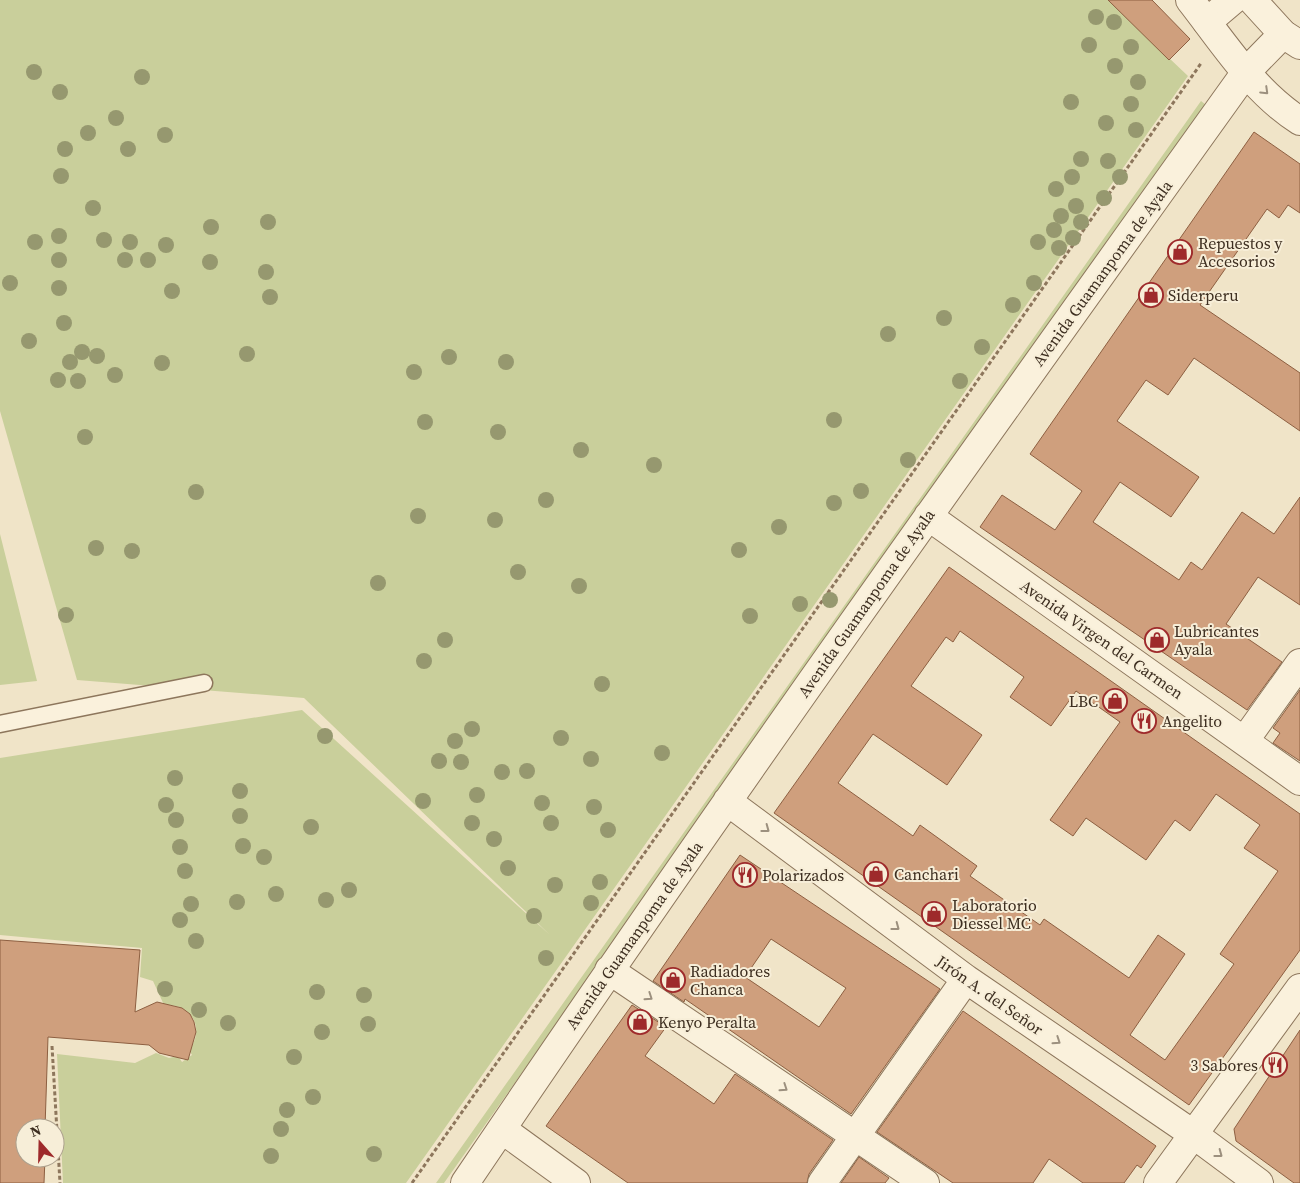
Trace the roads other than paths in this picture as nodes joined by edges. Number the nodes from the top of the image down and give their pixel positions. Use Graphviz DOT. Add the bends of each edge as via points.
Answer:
graph roads {
  1 [pos="1190,0"];
  2 [pos="1233,0"];
  3 [pos="1252,0"];
  4 [pos="1213,30"];
  5 [pos="1291,40"];
  6 [pos="1246,72"];
  7 [pos="1300,121"];
  8 [pos="928,516"];
  9 [pos="1300,663"];
  10 [pos="204,683"];
  11 [pos="0,724"];
  12 [pos="1245,740"];
  13 [pos="1300,781"];
  14 [pos="726,800"];
  15 [pos="608,970"];
  16 [pos="966,979"];
  17 [pos="1298,996"];
  18 [pos="503,1130"];
  19 [pos="1193,1134"];
  20 [pos="856,1136"];
  21 [pos="465,1183"];
  22 [pos="576,1183"];
  23 [pos="822,1183"];
  24 [pos="925,1183"];
  25 [pos="1158,1183"];
  26 [pos="1259,1183"];
  1 -- 4 [label="street"];
  2 -- 4 [label="street"];
  3 -- 5 [label="street"];
  4 -- 6 [label="street"];
  5 -- 6 [label="street, Avenida Guamanpoma de Ayala"];
  6 -- 7 [label="street, one-way"];
  6 -- 8 [label="street, Avenida Guamanpoma de Ayala"];
  8 -- 12 [label="street, Avenida Virgen del Carmen"];
  8 -- 14 [label="street, Avenida Guamanpoma de Ayala"];
  9 -- 12 [label="street"];
  10 -- 11 [label="lane"];
  12 -- 13 [label="street, Avenida Virgen del Carmen"];
  14 -- 15 [label="street, Avenida Guamanpoma de Ayala"];
  14 -- 16 [label="street, Jirón A. del Señor, one-way"];
  15 -- 18 [label="street, Avenida Guamanpoma de Ayala"];
  15 -- 20 [label="street, one-way"];
  16 -- 19 [label="street, Jirón A. del Señor, one-way"];
  16 -- 20 [label="street"];
  17 -- 19 [label="street"];
  18 -- 21 [label="street, Avenida Guamanpoma de Ayala"];
  18 -- 22 [label="street"];
  19 -- 25 [label="street"];
  19 -- 26 [label="street, Jirón A. del Señor, one-way"];
  20 -- 23 [label="street"];
  20 -- 24 [label="street"];
}
